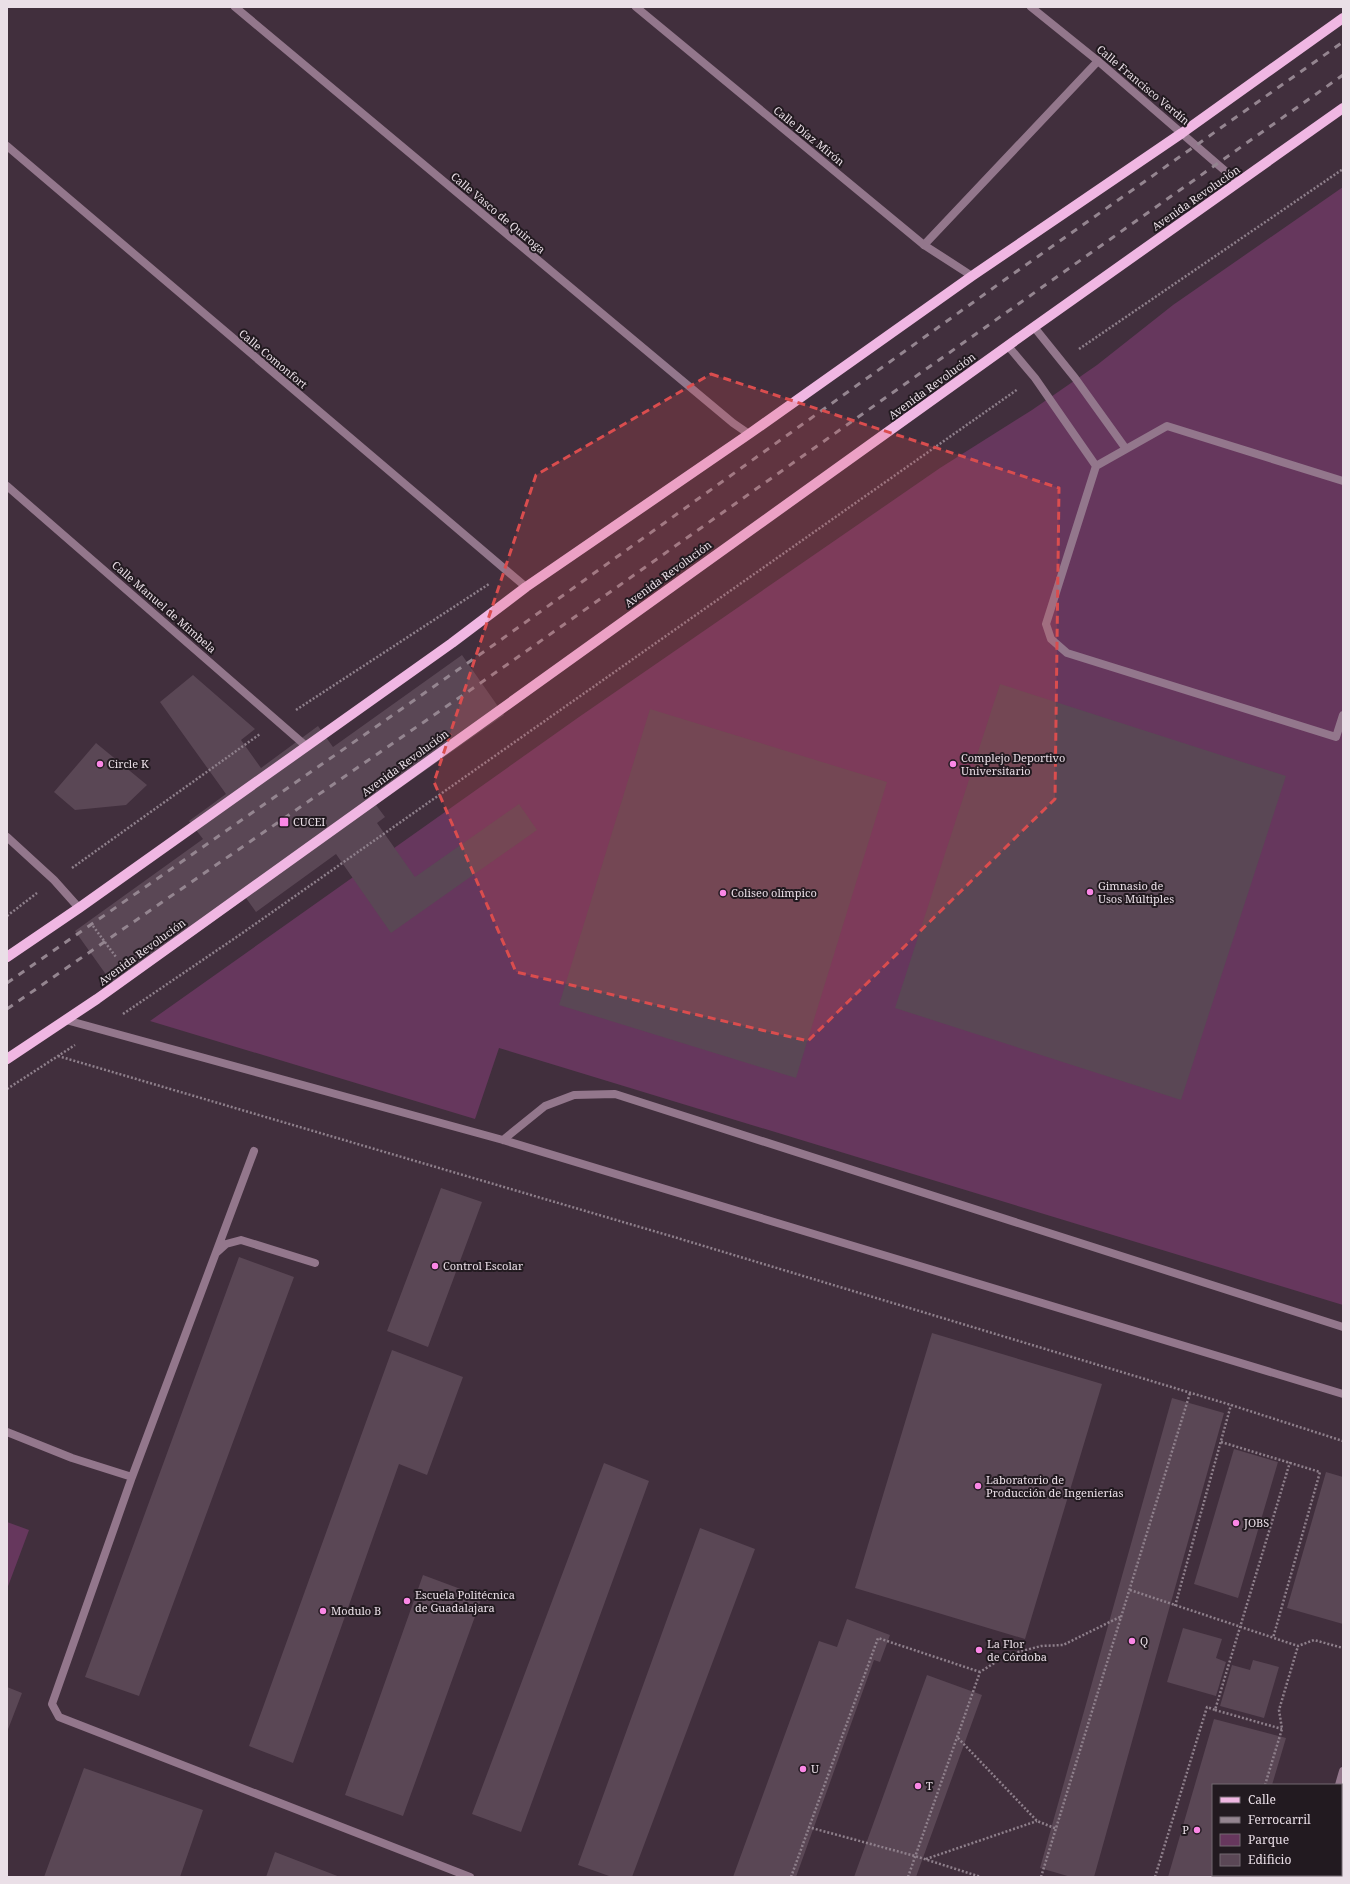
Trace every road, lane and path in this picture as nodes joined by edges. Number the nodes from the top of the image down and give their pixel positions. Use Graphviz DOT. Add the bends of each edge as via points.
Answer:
graph roads {
  1 [pos="235,7"];
  2 [pos="636,7"];
  3 [pos="1031,7"];
  4 [pos="1343,18"];
  5 [pos="1098,61"];
  6 [pos="1343,108"];
  7 [pos="1182,133"];
  8 [pos="7,146"];
  9 [pos="1343,169"];
  10 [pos="1238,182"];
  11 [pos="924,245"];
  12 [pos="972,276"];
  13 [pos="1034,327"];
  14 [pos="1008,346"];
  15 [pos="1062,360"];
  16 [pos="1035,378"];
  17 [pos="749,434"];
  18 [pos="1126,449"];
  19 [pos="1096,466"];
  20 [pos="1343,481"];
  21 [pos="7,486"];
  22 [pos="507,572"];
  23 [pos="526,587"];
  24 [pos="1343,715"];
  25 [pos="279,721"];
  26 [pos="306,746"];
  27 [pos="7,837"];
  28 [pos="54,880"];
  29 [pos="79,908"];
  30 [pos="7,916"];
  31 [pos="7,957"];
  32 [pos="130,975"];
  33 [pos="66,1020"];
  34 [pos="100,1030"];
  35 [pos="58,1056"];
  36 [pos="7,1058"];
  37 [pos="7,1089"];
  38 [pos="503,1140"];
  39 [pos="254,1151"];
  40 [pos="214,1255"];
  41 [pos="315,1263"];
  42 [pos="1343,1327"];
  43 [pos="1190,1393"];
  44 [pos="1343,1394"];
  45 [pos="1231,1405"];
  46 [pos="7,1432"];
  47 [pos="1343,1441"];
  48 [pos="1221,1442"];
  49 [pos="1290,1462"];
  50 [pos="132,1477"];
  51 [pos="1130,1590"];
  52 [pos="1175,1606"];
  53 [pos="1122,1616"];
  54 [pos="1239,1627"];
  55 [pos="1273,1638"];
  56 [pos="1298,1646"];
  57 [pos="1343,1648"];
  58 [pos="980,1672"];
  59 [pos="1215,1710"];
  60 [pos="1282,1729"];
  61 [pos="958,1738"];
  62 [pos="1343,1771"];
  63 [pos="1265,1784"];
  64 [pos="1339,1784"];
  65 [pos="1037,1821"];
  66 [pos="808,1827"];
  67 [pos="1057,1829"];
  68 [pos="915,1856"];
  69 [pos="925,1859"];
  70 [pos="470,1877"];
  71 [pos="791,1877"];
  72 [pos="908,1877"];
  73 [pos="981,1877"];
  74 [pos="1041,1877"];
  75 [pos="1155,1877"];
  1 -- 17 [label="street, Calle Vasco de Quiroga"];
  2 -- 11 [label="street, Calle Díaz Mirón"];
  3 -- 5 [label="street, Calle Francisco Verdín"];
  4 -- 7 [label="main road"];
  5 -- 7 [label="street, Calle Francisco Verdín"];
  5 -- 11 [label="street"];
  6 -- 10 [label="main road, Avenida Revolución"];
  7 -- 10 [label="street, Calle Francisco Verdín"];
  7 -- 12 [label="main road"];
  8 -- 22 [label="street, Calle Comonfort"];
  9 -- 15 [label="path"];
  10 -- 13 [label="main road, Avenida Revolución"];
  11 -- 12 [label="street, Calle Díaz Mirón"];
  12 -- 17 [label="main road"];
  13 -- 14 [label="main road, Avenida Revolución"];
  13 -- 15 [label="street"];
  14 -- 16 [label="street"];
  14 -- 32 [label="main road, Avenida Revolución"];
  15 -- 18 [label="street"];
  16 -- 19 [label="street"];
  16 -- 34 [label="path" via="242,934"];
  17 -- 23 [label="main road"];
  18 -- 19 [label="street"];
  18 -- 20 [label="street" via="1167,426"];
  19 -- 24 [label="street" via="1046,624 1051,639 1067,653 1336,736"];
  21 -- 25 [label="street, Calle Manuel de Mimbela"];
  22 -- 23 [label="street, Calle Comonfort"];
  22 -- 25 [label="path"];
  23 -- 26 [label="main road" via="452,643"];
  25 -- 26 [label="street, Calle Manuel de Mimbela"];
  25 -- 28 [label="path"];
  26 -- 29 [label="main road"];
  27 -- 28 [label="street"];
  28 -- 29 [label="street"];
  28 -- 30 [label="path"];
  29 -- 31 [label="main road"];
  29 -- 32 [label="path"];
  32 -- 33 [label="main road, Avenida Revolución"];
  33 -- 34 [label="street"];
  33 -- 36 [label="main road, Avenida Revolución"];
  34 -- 35 [label="path"];
  34 -- 38 [label="street"];
  35 -- 37 [label="path"];
  35 -- 43 [label="path" via="674,1237"];
  38 -- 42 [label="street" via="545,1106 574,1095 615,1094"];
  38 -- 44 [label="street"];
  39 -- 40 [label="street"];
  40 -- 41 [label="street" via="226,1244 241,1240"];
  40 -- 50 [label="street"];
  43 -- 45 [label="path"];
  43 -- 51 [label="path"];
  45 -- 47 [label="path"];
  45 -- 48 [label="path"];
  46 -- 50 [label="street" via="72,1458"];
  48 -- 49 [label="path"];
  48 -- 52 [label="path"];
  49 -- 54 [label="path"];
  49 -- 55 [label="path" via="1320,1472"];
  50 -- 70 [label="street" via="52,1704 60,1717"];
  51 -- 52 [label="path"];
  51 -- 53 [label="path"];
  52 -- 54 [label="path"];
  53 -- 58 [label="path" via="1063,1645 1041,1646 1007,1655"];
  53 -- 67 [label="path"];
  54 -- 55 [label="path"];
  54 -- 59 [label="path"];
  55 -- 56 [label="path"];
  56 -- 57 [label="path" via="1314,1640"];
  56 -- 60 [label="path" via="1279,1710"];
  58 -- 61 [label="path"];
  58 -- 66 [label="path" via="878,1638"];
  59 -- 60 [label="path"];
  59 -- 75 [label="path" via="1207,1707"];
  60 -- 63 [label="path"];
  61 -- 65 [label="path"];
  61 -- 68 [label="path"];
  62 -- 64 [label="street"];
  65 -- 67 [label="path"];
  65 -- 69 [label="path"];
  66 -- 68 [label="path"];
  66 -- 71 [label="path"];
  67 -- 74 [label="path"];
  68 -- 69 [label="path"];
  68 -- 72 [label="path"];
  69 -- 73 [label="path"];
}
